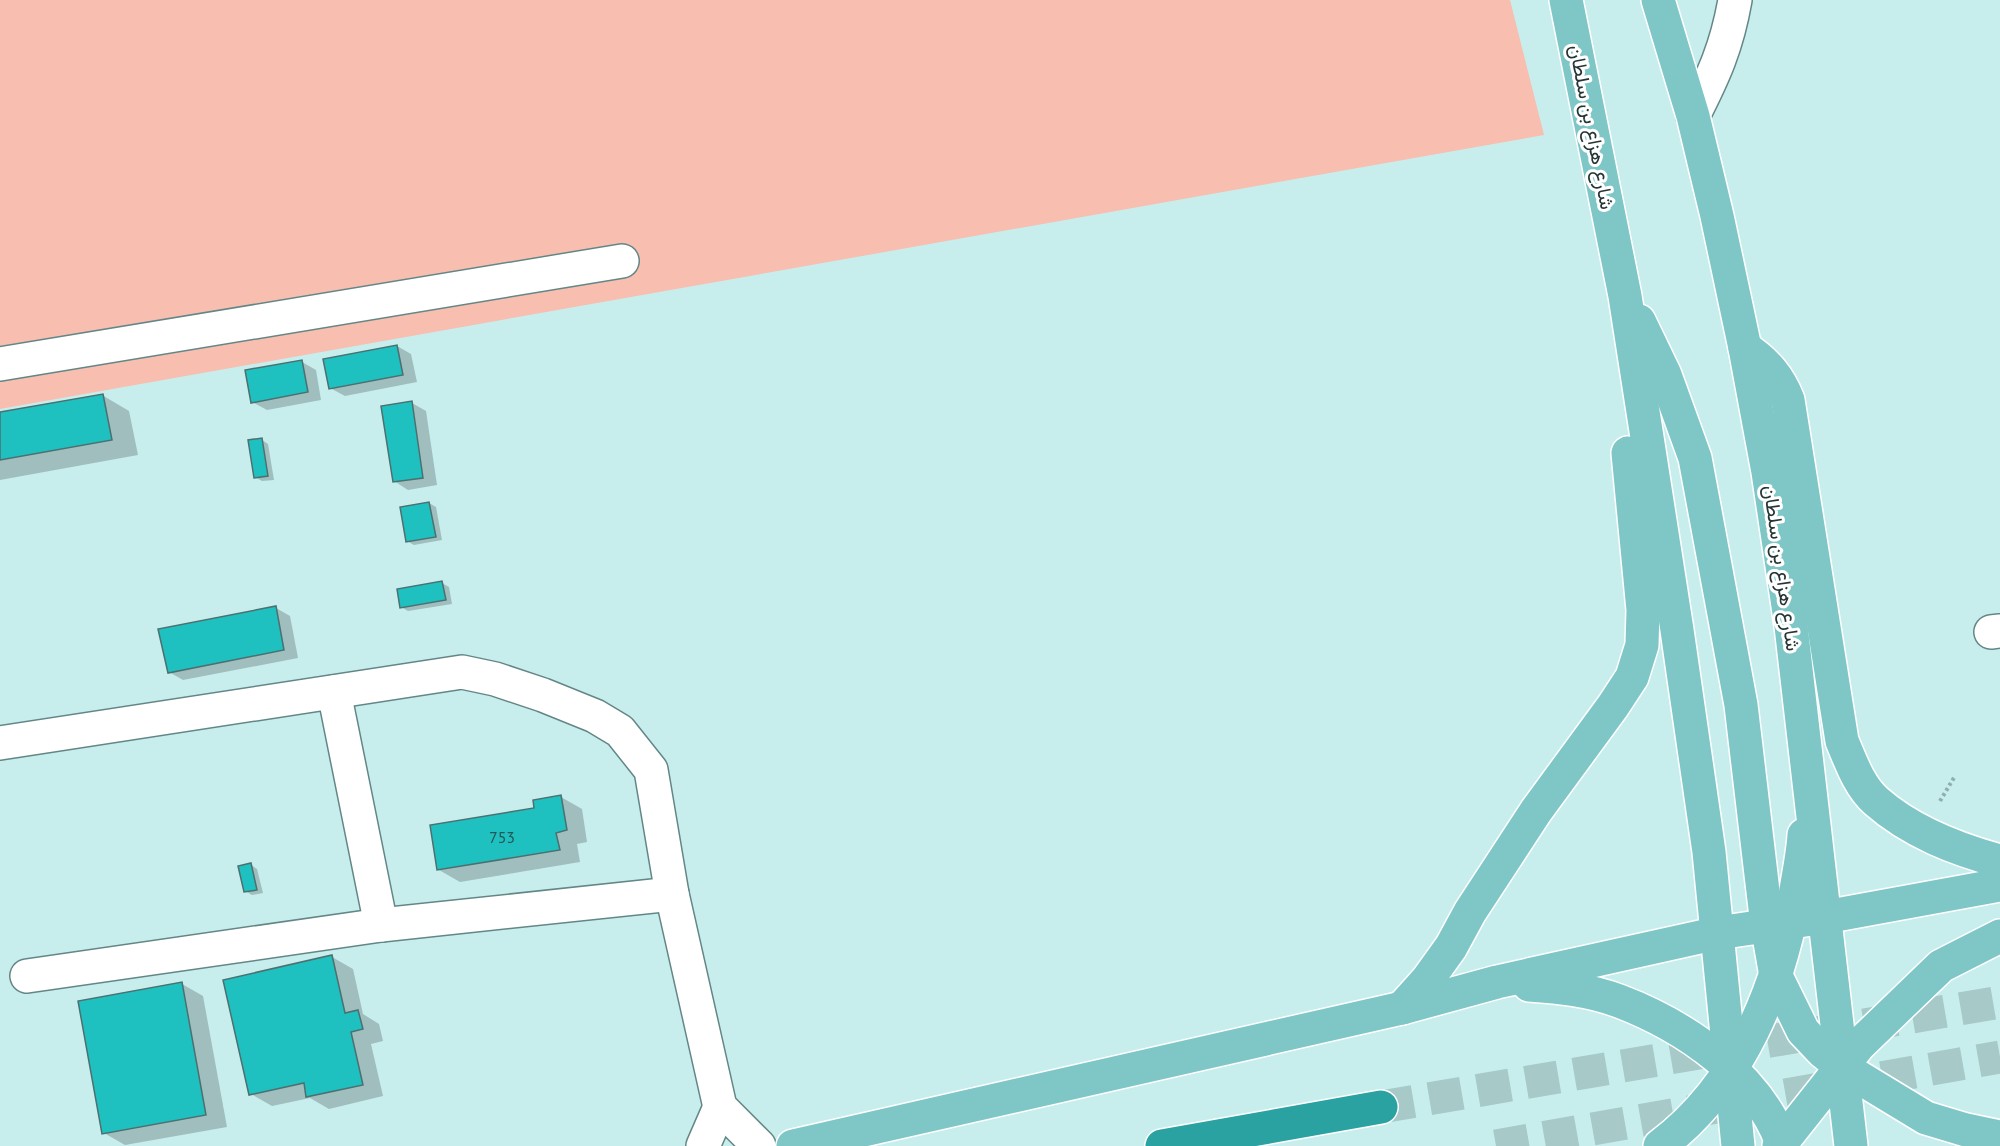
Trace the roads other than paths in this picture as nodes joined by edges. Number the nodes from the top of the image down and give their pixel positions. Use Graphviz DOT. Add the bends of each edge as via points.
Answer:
graph roads {
  1 [pos="1566,0"];
  2 [pos="1658,0"];
  3 [pos="1735,0"];
  4 [pos="1693,116"];
  5 [pos="622,261"];
  6 [pos="1625,296"];
  7 [pos="1745,348"];
  8 [pos="0,364"];
  9 [pos="334,692"];
  10 [pos="0,743"];
  11 [pos="1805,747"];
  12 [pos="2000,861"];
  13 [pos="2000,885"];
  14 [pos="672,894"];
  15 [pos="1825,917"];
  16 [pos="1778,924"];
  17 [pos="381,925"];
  18 [pos="1718,933"];
  19 [pos="2000,936"];
  20 [pos="27,976"];
  21 [pos="1776,976"];
  22 [pos="1497,982"];
  23 [pos="1402,1008"];
  24 [pos="1842,1067"];
  25 [pos="1731,1069"];
  26 [pos="720,1107"];
  27 [pos="1381,1107"];
  28 [pos="2000,1137"];
  29 [pos="1781,1144"];
  30 [pos="703,1146"];
  31 [pos="759,1146"];
  32 [pos="793,1146"];
  33 [pos="1162,1146"];
  34 [pos="1660,1146"];
  35 [pos="1738,1146"];
  36 [pos="1851,1146"];
  1 -- 6 [label="main road, شارع هزاع بن سلطان"];
  2 -- 4 [label="main road, شارع هزاع بن سلطان"];
  3 -- 4 [label="lane" via="1714,75"];
  4 -- 7 [label="main road, شارع هزاع بن سلطان"];
  5 -- 8 [label="lane"];
  6 -- 16 [label="main road" via="1665,375 1695,458"];
  6 -- 18 [label="main road, شارع هزاع بن سلطان"];
  6 -- 23 [label="main road" via="1620,383 1643,610 1642,645 1632,677 1536,811 1451,946"];
  7 -- 11 [label="main road, شارع هزاع بن سلطان" via="1786,590"];
  7 -- 12 [label="main road" via="1772,370 1788,400 1842,741 1855,773 1875,800 1921,832"];
  9 -- 10 [label="lane"];
  9 -- 14 [label="lane" via="462,672 495,679 595,716 620,731 651,770"];
  9 -- 17 [label="lane"];
  11 -- 15 [label="main road, شارع هزاع بن سلطان"];
  11 -- 16 [label="main road" via="1803,842"];
  13 -- 15 [label="main road"];
  14 -- 17 [label="lane"];
  14 -- 26 [label="lane"];
  15 -- 16 [label="main road"];
  15 -- 24 [label="main road, شارع هزاع بن سلطان"];
  16 -- 18 [label="main road"];
  16 -- 21 [label="main road"];
  17 -- 20 [label="lane"];
  18 -- 22 [label="main road"];
  18 -- 25 [label="main road, شارع هزاع بن سلطان"];
  19 -- 24 [label="main road" via="1941,966 1859,1045"];
  21 -- 24 [label="main road" via="1803,1031"];
  21 -- 25 [label="main road" via="1764,1009"];
  22 -- 23 [label="main road"];
  22 -- 25 [label="main road" via="1572,988 1618,1000 1695,1040"];
  23 -- 32 [label="main road"];
  24 -- 28 [label="main road" via="1926,1118"];
  24 -- 29 [label="main road"];
  24 -- 36 [label="main road, شارع هزاع بن سلطان"];
  25 -- 29 [label="main road" via="1761,1103"];
  25 -- 34 [label="main road" via="1700,1111"];
  25 -- 35 [label="main road, شارع هزاع بن سلطان"];
  26 -- 30 [label="lane"];
  26 -- 31 [label="lane"];
  27 -- 33 [label="highway"];
}
